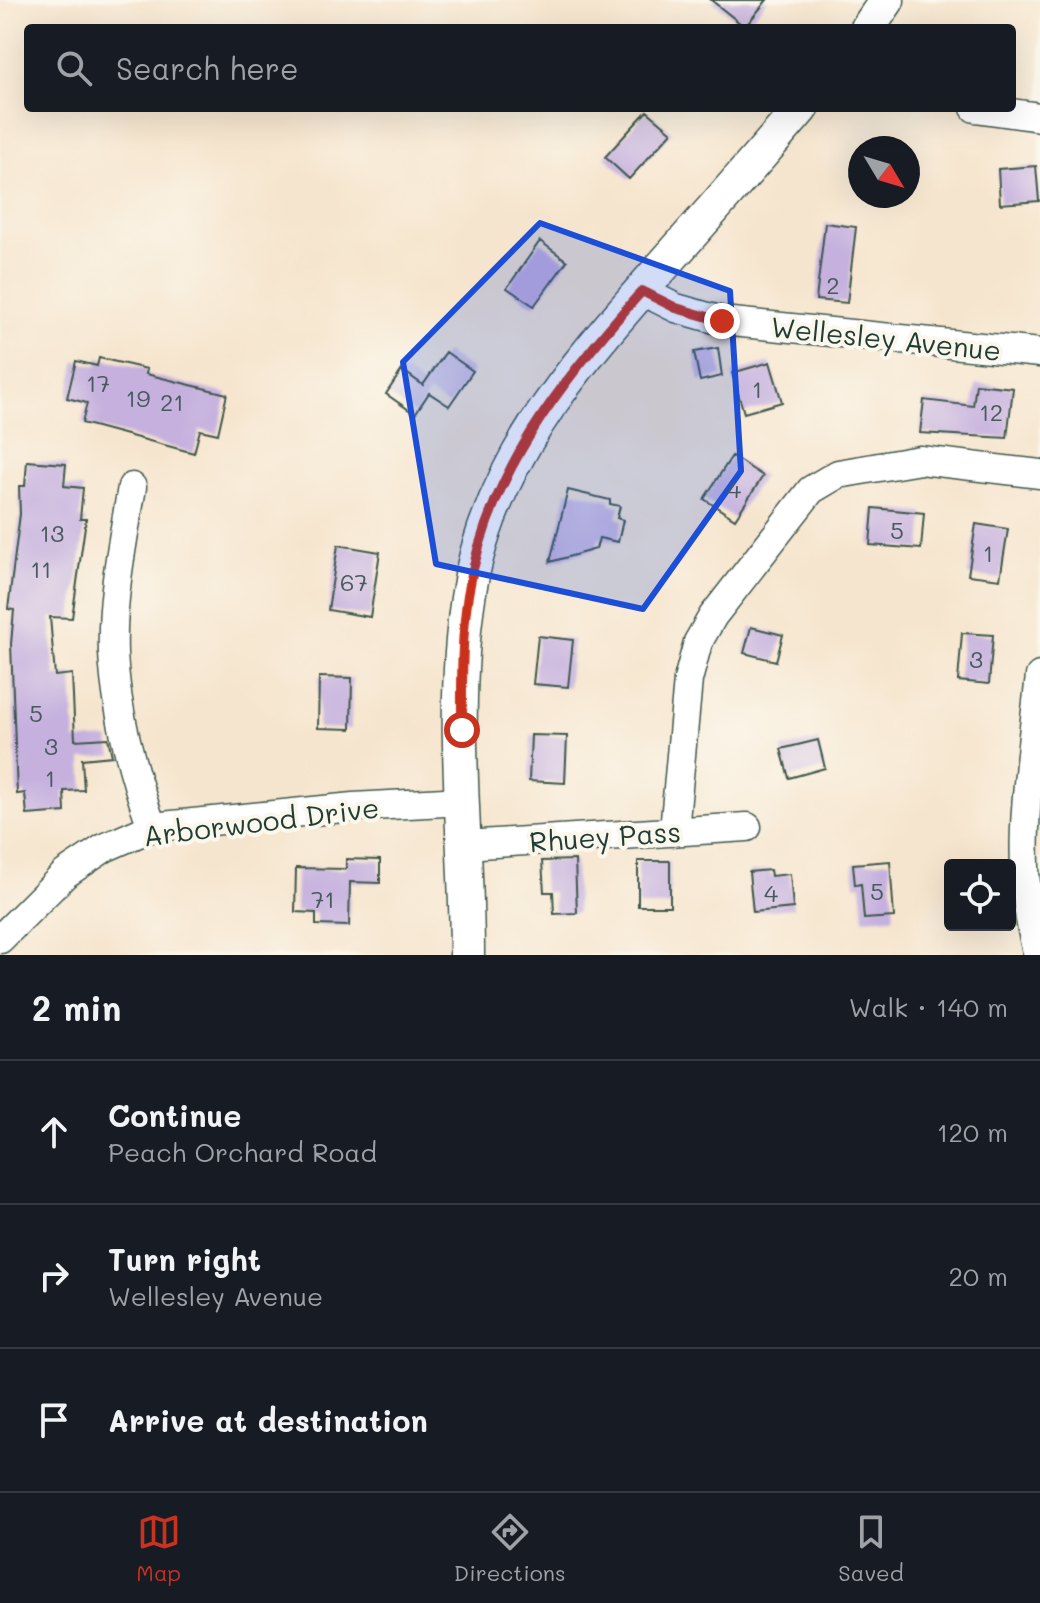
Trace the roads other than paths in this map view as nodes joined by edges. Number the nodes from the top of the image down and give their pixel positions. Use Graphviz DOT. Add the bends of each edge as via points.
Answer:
graph roads {
  1 [pos="798,112"];
  2 [pos="1004,112"];
  3 [pos="1040,117"];
  4 [pos="642,291"];
  5 [pos="1040,353"];
  6 [pos="1040,474"];
  7 [pos="132,487"];
  8 [pos="1040,676"];
  9 [pos="1035,767"];
  10 [pos="463,801"];
  11 [pos="152,827"];
  12 [pos="747,827"];
  13 [pos="674,831"];
  14 [pos="464,845"];
  15 [pos="0,939"];
  16 [pos="467,955"];
  17 [pos="1038,955"];
  1 -- 4 [label="street"];
  2 -- 3 [label="street"];
  4 -- 5 [label="street, Wellesley Avenue" via="722,321"];
  4 -- 10 [label="street" via="538,419 503,483 482,539 465,624"];
  6 -- 13 [label="street" via="920,460 838,474 811,490 698,642 688,680"];
  7 -- 11 [label="street" via="115,598 113,652 129,755"];
  8 -- 9 [label="street"];
  9 -- 17 [label="street" via="1024,855"];
  10 -- 11 [label="street, Arborwood Drive"];
  10 -- 14 [label="street"];
  11 -- 15 [label="street, Arborwood Drive" via="104,848 65,874"];
  12 -- 13 [label="street, Rhuey Pass"];
  13 -- 14 [label="street, Rhuey Pass"];
  14 -- 16 [label="street"];
}
